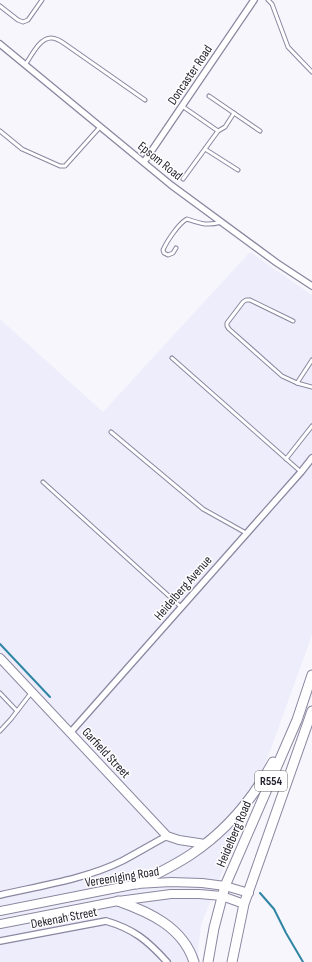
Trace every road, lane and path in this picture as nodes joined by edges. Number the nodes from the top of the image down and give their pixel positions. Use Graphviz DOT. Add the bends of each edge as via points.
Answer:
graph roads {
  1 [pos="42,0"];
  2 [pos="254,0"];
  3 [pos="268,0"];
  4 [pos="0,6"];
  5 [pos="0,44"];
  6 [pos="25,65"];
  7 [pos="312,72"];
  8 [pos="209,96"];
  9 [pos="145,100"];
  10 [pos="182,106"];
  11 [pos="234,113"];
  12 [pos="100,127"];
  13 [pos="0,131"];
  14 [pos="218,131"];
  15 [pos="260,131"];
  16 [pos="205,148"];
  17 [pos="144,162"];
  18 [pos="238,170"];
  19 [pos="183,179"];
  20 [pos="222,222"];
  21 [pos="176,248"];
  22 [pos="312,286"];
  23 [pos="293,321"];
  24 [pos="172,358"];
  25 [pos="312,360"];
  26 [pos="296,384"];
  27 [pos="312,387"];
  28 [pos="312,426"];
  29 [pos="111,432"];
  30 [pos="312,458"];
  31 [pos="286,459"];
  32 [pos="301,472"];
  33 [pos="43,482"];
  34 [pos="246,533"];
  35 [pos="181,607"];
  36 [pos="0,658"];
  37 [pos="312,675"];
  38 [pos="32,691"];
  39 [pos="0,693"];
  40 [pos="17,710"];
  41 [pos="312,711"];
  42 [pos="296,720"];
  43 [pos="0,731"];
  44 [pos="70,733"];
  45 [pos="167,836"];
  46 [pos="205,844"];
  47 [pos="137,884"];
  48 [pos="225,886"];
  49 [pos="248,893"];
  50 [pos="0,895"];
  51 [pos="222,896"];
  52 [pos="118,900"];
  53 [pos="244,904"];
  54 [pos="0,911"];
  55 [pos="0,924"];
  56 [pos="0,941"];
  57 [pos="167,962"];
  58 [pos="194,962"];
  59 [pos="208,962"];
  60 [pos="232,962"];
  1 -- 4 [label="lane" via="28,20 23,22"];
  2 -- 10 [label="street, Doncaster Road"];
  3 -- 7 [label="lane" via="272,4 288,47"];
  5 -- 6 [label="street, Epsom Road"];
  6 -- 9 [label="lane" via="41,42 51,38 65,44"];
  6 -- 12 [label="street, Epsom Road"];
  8 -- 11 [label="lane"];
  10 -- 14 [label="lane"];
  10 -- 17 [label="street, Doncaster Road"];
  11 -- 14 [label="lane" via="225,128"];
  11 -- 15 [label="lane"];
  12 -- 13 [label="lane" via="65,166 22,149"];
  12 -- 17 [label="street, Epsom Road"];
  14 -- 16 [label="lane"];
  16 -- 18 [label="lane"];
  16 -- 19 [label="lane"];
  17 -- 20 [label="street, Epsom Road"];
  20 -- 21 [label="lane" via="204,225 187,219 183,221 166,242 163,250 168,255"];
  20 -- 22 [label="street, Epsom Road"];
  23 -- 26 [label="lane" via="246,300 227,326 282,376"];
  24 -- 31 [label="lane"];
  25 -- 26 [label="lane"];
  26 -- 27 [label="lane"];
  28 -- 31 [label="lane"];
  29 -- 34 [label="lane" via="203,509"];
  30 -- 32 [label="street, Heidelberg Avenue"];
  31 -- 32 [label="lane"];
  32 -- 34 [label="street, Heidelberg Avenue"];
  33 -- 35 [label="lane"];
  34 -- 35 [label="street, Heidelberg Avenue"];
  35 -- 44 [label="street, Heidelberg Avenue"];
  36 -- 38 [label="main road, Garfield Street"];
  37 -- 42 [label="main road, Heidelberg Road / R554"];
  38 -- 40 [label="lane"];
  38 -- 44 [label="main road, Garfield Street"];
  39 -- 40 [label="lane"];
  40 -- 43 [label="lane"];
  41 -- 49 [label="main road, R554"];
  42 -- 46 [label="main road" via="266,775 248,801 228,824"];
  42 -- 48 [label="main road, Heidelberg Road / R554"];
  44 -- 45 [label="main road, Garfield Street"];
  45 -- 46 [label="main road"];
  45 -- 50 [label="street" via="102,869"];
  46 -- 47 [label="main road" via="175,864"];
  47 -- 48 [label="main road, Vereeniging Road" via="188,882"];
  47 -- 54 [label="main road, Vereeniging Road"];
  48 -- 49 [label="main road, Vereeniging Road"];
  48 -- 51 [label="main road, Heidelberg Road / R554"];
  49 -- 53 [label="main road, R554"];
  51 -- 52 [label="main road, Vereeniging Road" via="171,894"];
  51 -- 53 [label="main road, Vereeniging Road"];
  51 -- 59 [label="main road, Heidelberg Road / R554"];
  52 -- 55 [label="main road, Vereeniging Road"];
  52 -- 58 [label="main road" via="156,917 176,932 188,947"];
  53 -- 60 [label="main road, R554"];
  56 -- 57 [label="street, Dekenah Street" via="106,921 135,932"];
}
